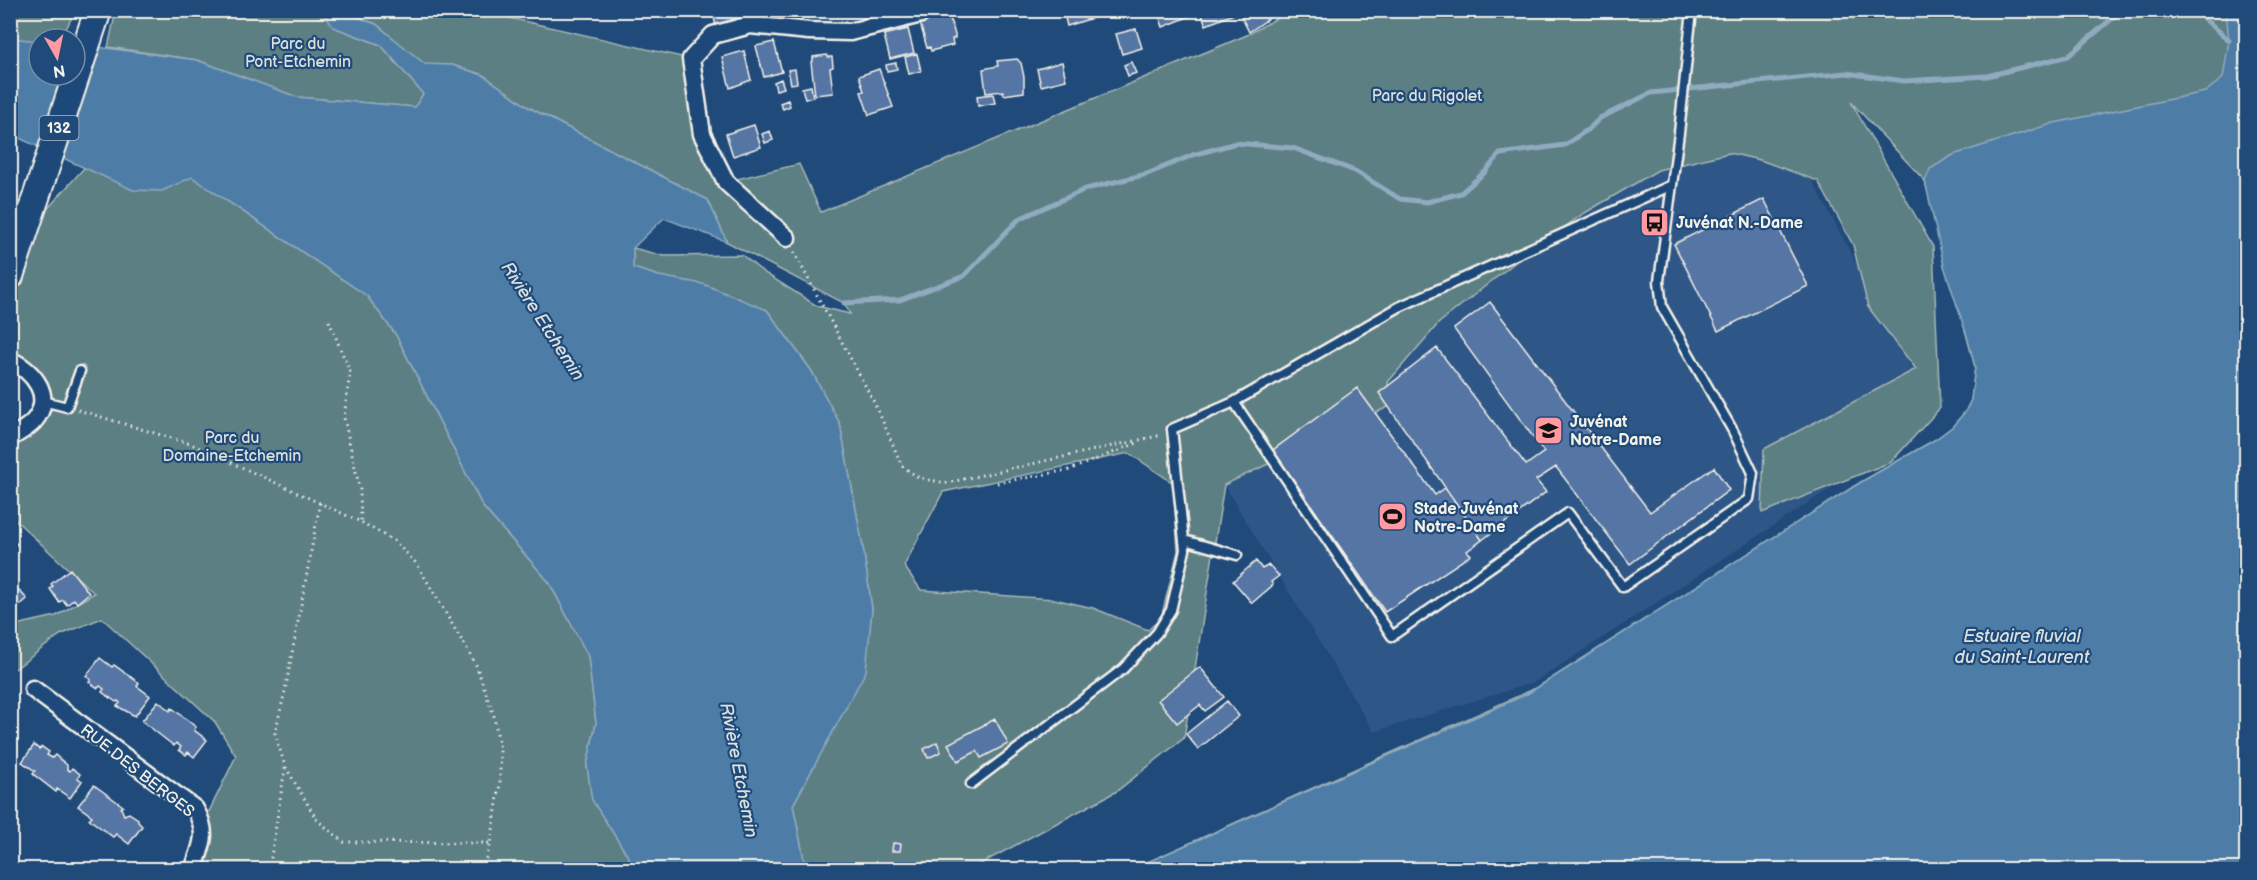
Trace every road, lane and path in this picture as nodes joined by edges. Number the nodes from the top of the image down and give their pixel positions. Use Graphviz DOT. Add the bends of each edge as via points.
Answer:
graph roads {
  1 [pos="923,10"];
  2 [pos="1692,11"];
  3 [pos="98,12"];
  4 [pos="1672,185"];
  5 [pos="787,238"];
  6 [pos="798,258"];
  7 [pos="10,276"];
  8 [pos="329,321"];
  9 [pos="10,360"];
  10 [pos="80,371"];
  11 [pos="44,401"];
  12 [pos="1234,402"];
  13 [pos="87,413"];
  14 [pos="1173,431"];
  15 [pos="10,438"];
  16 [pos="1150,438"];
  17 [pos="997,483"];
  18 [pos="320,503"];
  19 [pos="361,522"];
  20 [pos="1184,540"];
  21 [pos="1237,555"];
  22 [pos="33,689"];
  23 [pos="285,766"];
  24 [pos="971,784"];
  25 [pos="490,843"];
  26 [pos="193,870"];
  27 [pos="269,870"];
  28 [pos="482,870"];
  1 -- 5 [label="street" via="921,14 850,32 750,25 713,35 691,58 702,134 726,182"];
  2 -- 4 [label="lane"];
  3 -- 7 [label="main road, 132"];
  4 -- 12 [label="lane" via="1399,307"];
  4 -- 12 [label="lane" via="1659,281 1662,307 1753,473 1749,500 1623,587 1568,513 1392,636"];
  6 -- 16 [label="path" via="877,408 902,466 919,478 946,483"];
  8 -- 19 [label="path" via="350,372 344,418 360,490"];
  9 -- 11 [label="street" via="33,375"];
  10 -- 11 [label="lane" via="67,407"];
  11 -- 15 [label="street" via="35,420"];
  12 -- 14 [label="lane"];
  13 -- 18 [label="path" via="191,444"];
  14 -- 16 [label="path"];
  14 -- 20 [label="lane"];
  16 -- 17 [label="path" via="1069,470"];
  18 -- 19 [label="path"];
  18 -- 23 [label="path" via="275,733"];
  19 -- 25 [label="path" via="394,541 417,564 476,666 494,716 500,750 500,783"];
  20 -- 21 [label="lane"];
  20 -- 24 [label="lane" via="1171,610 1157,633 1123,669"];
  22 -- 26 [label="street, RUE DES BERGES" via="195,809 203,824 204,837"];
  23 -- 25 [label="path" via="317,820 344,842"];
  23 -- 27 [label="path"];
  25 -- 28 [label="path"];
}
